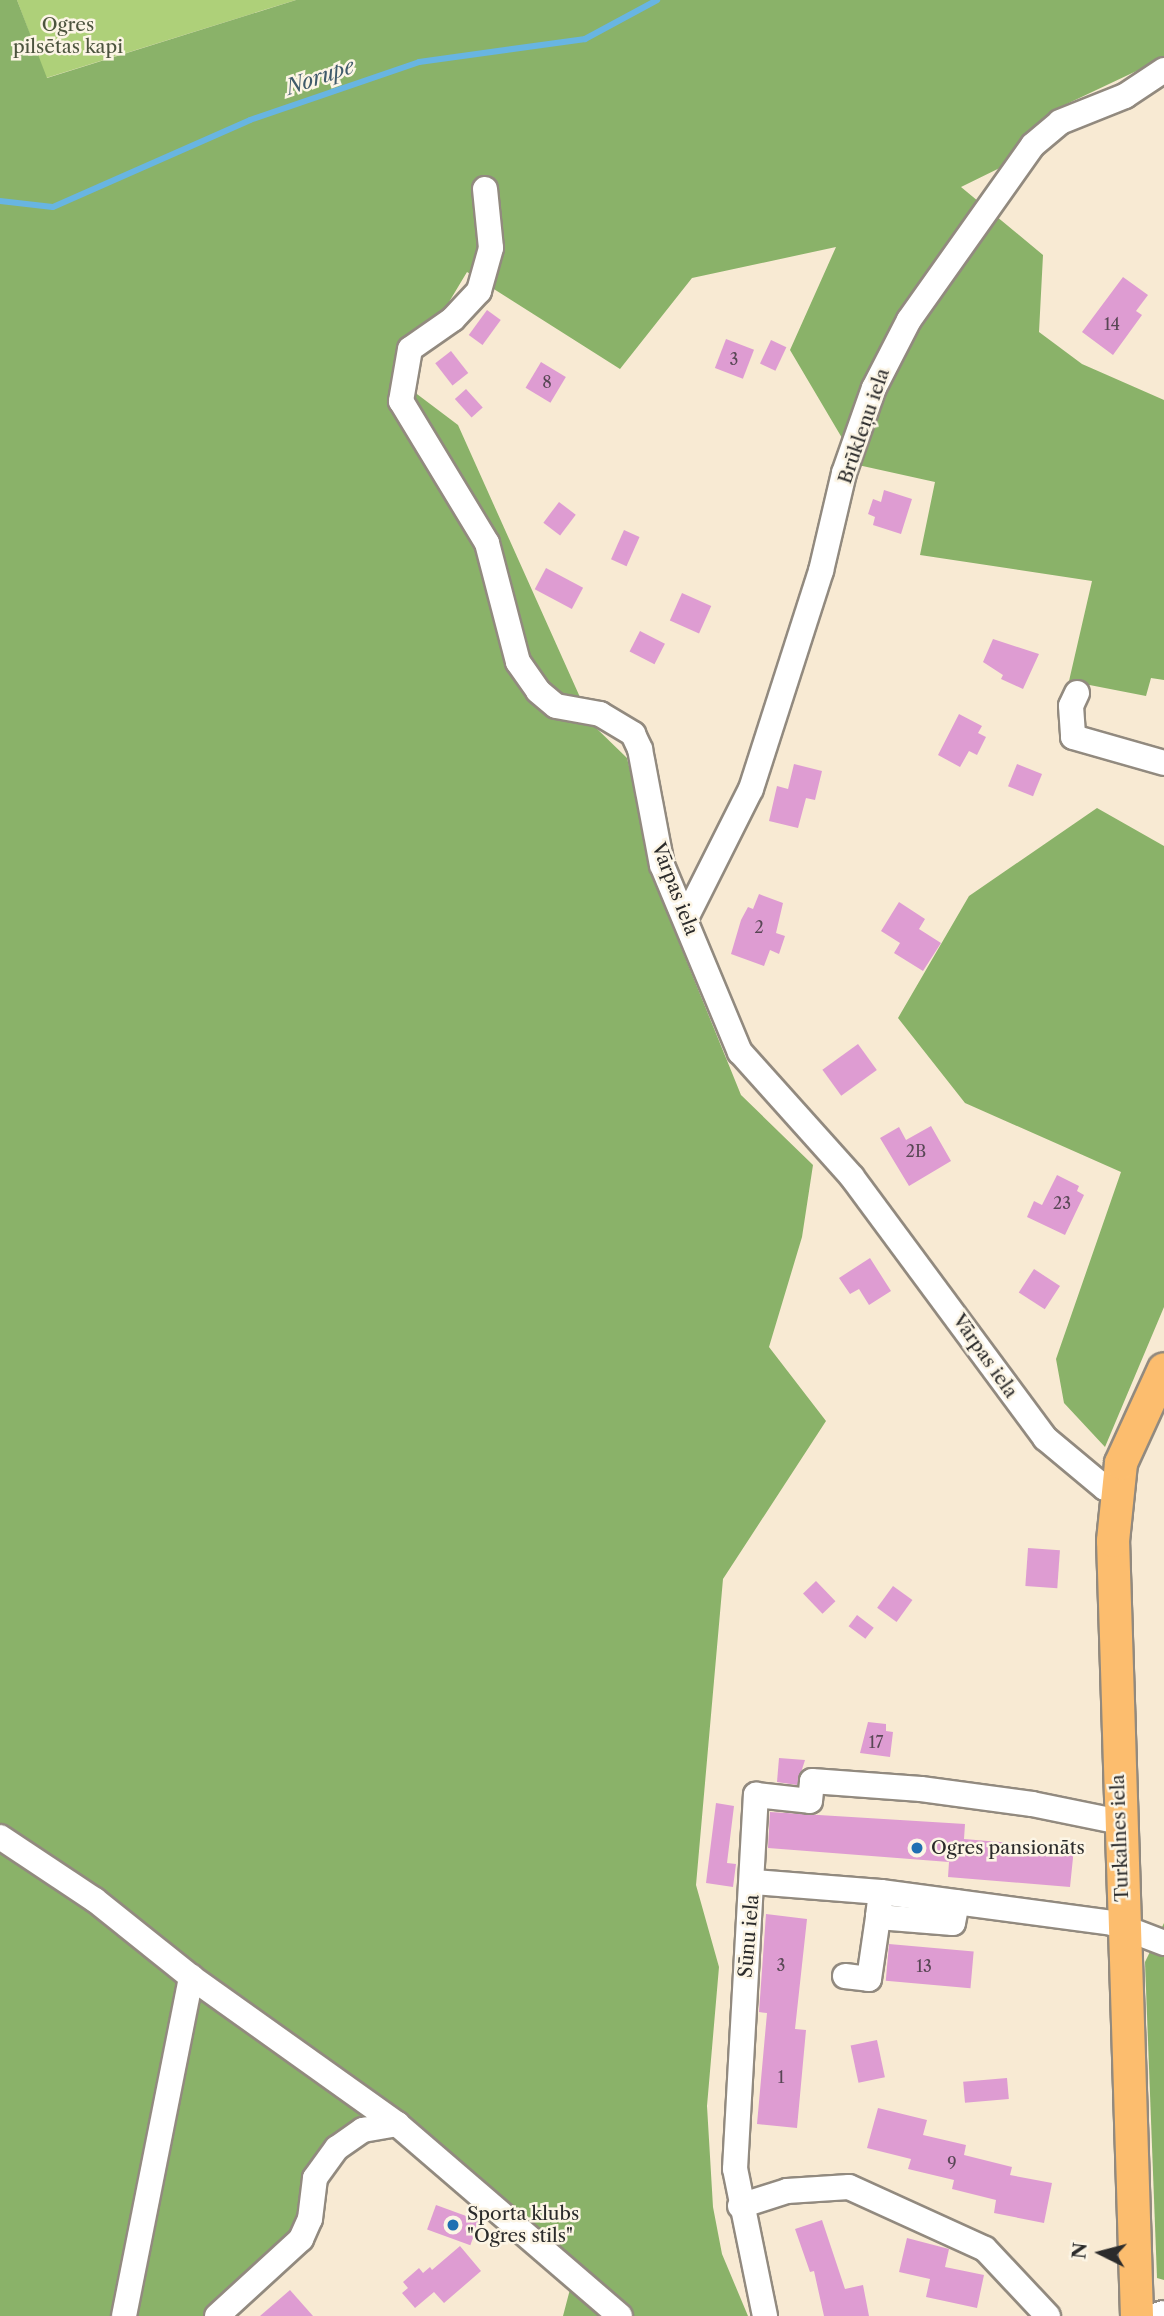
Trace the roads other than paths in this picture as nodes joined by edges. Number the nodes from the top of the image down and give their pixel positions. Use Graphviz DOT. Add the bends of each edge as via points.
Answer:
graph roads {
  1 [pos="1164,70"];
  2 [pos="485,189"];
  3 [pos="1077,693"];
  4 [pos="1164,763"];
  5 [pos="686,918"];
  6 [pos="1164,1370"];
  7 [pos="1116,1491"];
  8 [pos="1120,1822"];
  9 [pos="0,1837"];
  10 [pos="754,1882"];
  11 [pos="881,1892"];
  12 [pos="957,1902"];
  13 [pos="878,1917"];
  14 [pos="1123,1926"];
  15 [pos="1164,1943"];
  16 [pos="845,1976"];
  17 [pos="191,1977"];
  18 [pos="397,2124"];
  19 [pos="740,2206"];
  20 [pos="1164,2313"];
  21 [pos="124,2316"];
  22 [pos="217,2316"];
  23 [pos="621,2316"];
  24 [pos="765,2316"];
  25 [pos="1048,2316"];
  26 [pos="1137,2316"];
  27 [pos="1154,2316"];
  1 -- 5 [label="street, Brūkleņu iela" via="1125,96 1060,122 1033,145 909,320 874,388 844,473 821,571 751,789"];
  2 -- 5 [label="street, Vārpas iela" via="491,248 480,291 453,319 410,349 401,401 487,543 512,647 526,675 556,706 600,714 633,734 662,865"];
  3 -- 4 [label="street" via="1071,706 1073,737"];
  5 -- 7 [label="street, Vārpas iela" via="740,1052 852,1177 1045,1437 1105,1488"];
  6 -- 7 [label="main road, Turkalnes iela" via="1121,1463"];
  7 -- 8 [label="main road, Turkalnes iela" via="1114,1633"];
  8 -- 10 [label="street" via="932,1790 812,1781 810,1801 756,1795 749,1868"];
  8 -- 14 [label="main road, Turkalnes iela"];
  9 -- 17 [label="street" via="95,1900"];
  10 -- 11 [label="street, Sūnu iela"];
  10 -- 19 [label="street, Sūnu iela" via="734,2119"];
  11 -- 12 [label="street, Sūnu iela"];
  11 -- 13 [label="street"];
  12 -- 13 [label="street" via="953,1923"];
  12 -- 14 [label="street, Sūnu iela"];
  13 -- 16 [label="street" via="869,1979"];
  14 -- 15 [label="street, Sūnu iela"];
  14 -- 26 [label="main road, Turkalnes iela" via="1137,2214"];
  17 -- 18 [label="street"];
  17 -- 21 [label="street"];
  18 -- 22 [label="street" via="363,2130 337,2148 315,2178 310,2219 301,2239"];
  18 -- 23 [label="street"];
  19 -- 24 [label="street, Sūnu iela"];
  19 -- 25 [label="street" via="787,2191 849,2187 985,2249"];
  20 -- 27 [label="street"];
}
